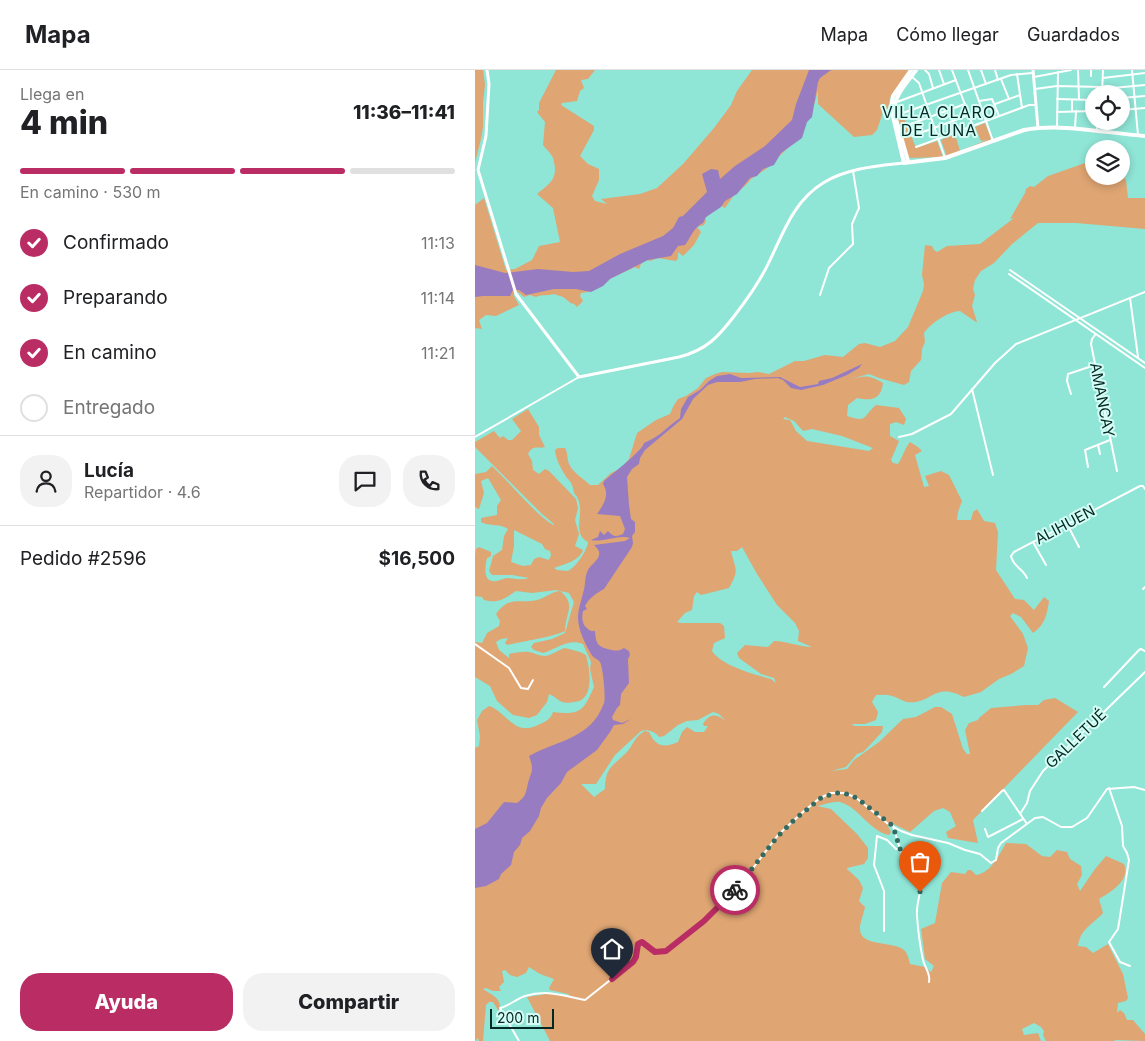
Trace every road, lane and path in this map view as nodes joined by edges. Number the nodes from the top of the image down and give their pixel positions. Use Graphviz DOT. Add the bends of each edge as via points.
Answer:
graph roads {
  1 [pos="487,70"];
  2 [pos="916,70"];
  3 [pos="925,70"];
  4 [pos="939,70"];
  5 [pos="953,70"];
  6 [pos="968,70"];
  7 [pos="981,70"];
  8 [pos="995,70"];
  9 [pos="1009,70"];
  10 [pos="1071,70"];
  11 [pos="1078,70"];
  12 [pos="1091,70"];
  13 [pos="1103,70"];
  14 [pos="1132,70"];
  15 [pos="1058,72"];
  16 [pos="1145,72"];
  17 [pos="1034,73"];
  18 [pos="910,74"];
  19 [pos="1017,74"];
  20 [pos="1132,74"];
  21 [pos="1011,75"];
  22 [pos="1091,76"];
  23 [pos="1103,78"];
  24 [pos="1000,79"];
  25 [pos="956,80"];
  26 [pos="945,84"];
  27 [pos="986,84"];
  28 [pos="1102,85"];
  29 [pos="1145,85"];
  30 [pos="1057,86"];
  31 [pos="1130,86"];
  32 [pos="1134,86"];
  33 [pos="1078,87"];
  34 [pos="1085,87"];
  35 [pos="974,88"];
  36 [pos="933,89"];
  37 [pos="1035,89"];
  38 [pos="961,92"];
  39 [pos="922,93"];
  40 [pos="1020,95"];
  41 [pos="1145,96"];
  42 [pos="1130,97"];
  43 [pos="1135,97"];
  44 [pos="1009,99"];
  45 [pos="1057,99"];
  46 [pos="1073,100"];
  47 [pos="1079,100"];
  48 [pos="1085,100"];
  49 [pos="979,101"];
  50 [pos="895,102"];
  51 [pos="965,104"];
  52 [pos="995,104"];
  53 [pos="926,105"];
  54 [pos="1036,105"];
  55 [pos="1022,108"];
  56 [pos="1136,108"];
  57 [pos="1145,108"];
  58 [pos="1130,109"];
  59 [pos="1074,111"];
  60 [pos="1085,111"];
  61 [pos="1057,112"];
  62 [pos="969,115"];
  63 [pos="894,116"];
  64 [pos="930,116"];
  65 [pos="999,116"];
  66 [pos="986,121"];
  67 [pos="908,125"];
  68 [pos="973,126"];
  69 [pos="934,128"];
  70 [pos="1037,128"];
  71 [pos="1057,128"];
  72 [pos="1075,128"];
  73 [pos="1085,128"];
  74 [pos="1103,130"];
  75 [pos="912,136"];
  76 [pos="1138,136"];
  77 [pos="1145,136"];
  78 [pos="938,139"];
  79 [pos="993,141"];
  80 [pos="917,147"];
  81 [pos="945,158"];
  82 [pos="906,162"];
  83 [pos="477,170"];
  84 [pos="853,171"];
  85 [pos="1010,270"];
  86 [pos="1009,274"];
  87 [pos="1145,292"];
  88 [pos="820,295"];
  89 [pos="1048,296"];
  90 [pos="1130,298"];
  91 [pos="1045,299"];
  92 [pos="1066,314"];
  93 [pos="1087,316"];
  94 [pos="1080,318"];
  95 [pos="1076,320"];
  96 [pos="1084,321"];
  97 [pos="1068,322"];
  98 [pos="1098,331"];
  99 [pos="1096,334"];
  100 [pos="1138,358"];
  101 [pos="1145,363"];
  102 [pos="1095,365"];
  103 [pos="1145,368"];
  104 [pos="579,377"];
  105 [pos="972,389"];
  106 [pos="1071,394"];
  107 [pos="475,437"];
  108 [pos="899,437"];
  109 [pos="1110,440"];
  110 [pos="1098,445"];
  111 [pos="1100,454"];
  112 [pos="1088,467"];
  113 [pos="1117,471"];
  114 [pos="993,475"];
  115 [pos="1145,489"];
  116 [pos="1067,524"];
  117 [pos="1033,542"];
  118 [pos="1079,547"];
  119 [pos="1046,565"];
  120 [pos="1027,578"];
  121 [pos="475,644"];
  122 [pos="1145,651"];
  123 [pos="1145,672"];
  124 [pos="533,680"];
  125 [pos="1104,687"];
  126 [pos="1109,788"];
  127 [pos="1145,790"];
  128 [pos="982,811"];
  129 [pos="1020,814"];
  130 [pos="1023,819"];
  131 [pos="1027,824"];
  132 [pos="893,826"];
  133 [pos="985,829"];
  134 [pos="900,849"];
  135 [pos="884,930"];
  136 [pos="1109,942"];
  137 [pos="1105,943"];
  138 [pos="1130,966"];
  139 [pos="929,982"];
  140 [pos="519,1041"];
  1 -- 83 [label="street" via="487,136"];
  2 -- 18 [label="main road"];
  3 -- 36 [label="street"];
  4 -- 26 [label="street"];
  5 -- 25 [label="street"];
  6 -- 35 [label="street"];
  7 -- 27 [label="street"];
  8 -- 24 [label="street"];
  9 -- 21 [label="street"];
  10 -- 15 [label="street"];
  11 -- 33 [label="street"];
  12 -- 22 [label="street"];
  13 -- 23 [label="street"];
  14 -- 20 [label="street"];
  15 -- 17 [label="street"];
  15 -- 30 [label="street"];
  16 -- 20 [label="street"];
  17 -- 19 [label="street"];
  17 -- 37 [label="street"];
  18 -- 39 [label="street" via="919,83"];
  18 -- 50 [label="main road"];
  18 -- 63 [label="main road" via="893,96 891,108"];
  19 -- 21 [label="street"];
  19 -- 40 [label="street"];
  20 -- 23 [label="street"];
  20 -- 32 [label="street"];
  21 -- 24 [label="street"];
  23 -- 28 [label="street"];
  24 -- 27 [label="street"];
  24 -- 44 [label="street"];
  25 -- 26 [label="street"];
  25 -- 38 [label="street"];
  26 -- 36 [label="street"];
  27 -- 35 [label="street"];
  29 -- 32 [label="street"];
  30 -- 33 [label="street"];
  30 -- 37 [label="street"];
  30 -- 45 [label="street"];
  31 -- 32 [label="street"];
  32 -- 43 [label="street"];
  33 -- 34 [label="street"];
  33 -- 47 [label="street"];
  35 -- 38 [label="street"];
  35 -- 49 [label="street"];
  36 -- 39 [label="street"];
  37 -- 54 [label="street"];
  38 -- 51 [label="street"];
  38 -- 53 [label="street"];
  39 -- 50 [label="street"];
  39 -- 53 [label="street"];
  40 -- 44 [label="street"];
  40 -- 55 [label="street"];
  41 -- 43 [label="street"];
  42 -- 43 [label="street"];
  43 -- 56 [label="street"];
  44 -- 52 [label="street"];
  45 -- 46 [label="street"];
  45 -- 61 [label="street"];
  46 -- 47 [label="street"];
  46 -- 59 [label="street"];
  47 -- 48 [label="street"];
  49 -- 52 [label="street" via="991,98"];
  49 -- 66 [label="street"];
  50 -- 63 [label="main road"];
  51 -- 62 [label="street"];
  51 -- 64 [label="street"];
  52 -- 65 [label="street"];
  53 -- 63 [label="street"];
  53 -- 64 [label="street"];
  54 -- 55 [label="street"];
  54 -- 70 [label="street"];
  55 -- 65 [label="street"];
  56 -- 57 [label="street"];
  56 -- 58 [label="street"];
  56 -- 76 [label="street"];
  59 -- 60 [label="street"];
  59 -- 61 [label="street"];
  59 -- 72 [label="street"];
  61 -- 71 [label="street"];
  62 -- 68 [label="street"];
  62 -- 69 [label="street"];
  63 -- 82 [label="main road"];
  64 -- 67 [label="street"];
  64 -- 69 [label="street"];
  65 -- 66 [label="street"];
  66 -- 68 [label="street"];
  66 -- 79 [label="street"];
  68 -- 78 [label="street"];
  69 -- 75 [label="street"];
  69 -- 78 [label="street"];
  70 -- 71 [label="main road"];
  70 -- 79 [label="main road"];
  71 -- 72 [label="main road"];
  72 -- 73 [label="main road"];
  74 -- 76 [label="main road"];
  76 -- 77 [label="main road"];
  78 -- 80 [label="street"];
  78 -- 81 [label="street"];
  79 -- 81 [label="main road"];
  81 -- 82 [label="main road"];
  82 -- 84 [label="street"];
  83 -- 104 [label="street" via="516,294"];
  84 -- 88 [label="street" via="859,208 852,224 853,244 829,268"];
  84 -- 104 [label="street" via="827,180 801,202 785,226 754,290 726,328 711,342 684,356"];
  85 -- 89 [label="street"];
  86 -- 91 [label="street"];
  87 -- 90 [label="street"];
  89 -- 91 [label="street"];
  89 -- 94 [label="street"];
  90 -- 93 [label="street"];
  90 -- 100 [label="street"];
  91 -- 92 [label="street"];
  92 -- 95 [label="street"];
  92 -- 97 [label="street"];
  93 -- 94 [label="street"];
  93 -- 96 [label="street"];
  94 -- 95 [label="street"];
  94 -- 96 [label="street"];
  95 -- 97 [label="street"];
  95 -- 99 [label="street"];
  96 -- 98 [label="street"];
  97 -- 105 [label="street" via="1016,344"];
  98 -- 99 [label="street, AMANCAY"];
  98 -- 100 [label="street"];
  99 -- 102 [label="street, AMANCAY" via="1091,343"];
  99 -- 103 [label="street"];
  100 -- 101 [label="street"];
  102 -- 106 [label="street" via="1068,374"];
  102 -- 109 [label="street, AMANCAY"];
  104 -- 107 [label="street"];
  105 -- 108 [label="street" via="951,414 912,434"];
  105 -- 114 [label="street"];
  109 -- 110 [label="street"];
  109 -- 113 [label="street, AMANCAY"];
  110 -- 111 [label="street"];
  110 -- 112 [label="street" via="1084,452"];
  115 -- 116 [label="street, ALIHUEN" via="1140,486"];
  116 -- 117 [label="street, ALIHUEN"];
  116 -- 118 [label="street"];
  117 -- 119 [label="street"];
  117 -- 120 [label="street, ALIHUEN" via="1011,556"];
  121 -- 124 [label="street" via="509,668 521,688 527,689"];
  122 -- 125 [label="street" via="1139,650"];
  123 -- 129 [label="street, GALLETUÉ" via="1043,771 1029,791 1027,803"];
  126 -- 127 [label="street"];
  126 -- 131 [label="street" via="1087,818 1074,826 1061,827 1041,817"];
  126 -- 136 [label="street" via="1129,860 1118,929"];
  128 -- 129 [label="street" via="1005,790"];
  129 -- 130 [label="street"];
  130 -- 131 [label="street"];
  130 -- 133 [label="street" via="988,837"];
  131 -- 132 [label="street" via="1001,843 996,860 991,863 979,854 912,835"];
  132 -- 134 [label="street"];
  132 -- 140 [label="street" via="850,795 837,793 822,797 778,836 741,884 704,921 666,951 655,952 642,942 638,944 633,962 585,1000 553,993 536,994 500,1008"];
  134 -- 135 [label="street" via="877,836 874,865 884,891"];
  134 -- 139 [label="street" via="904,856 917,862 921,870 917,916"];
  136 -- 137 [label="street"];
  136 -- 138 [label="street" via="1120,962"];
}
